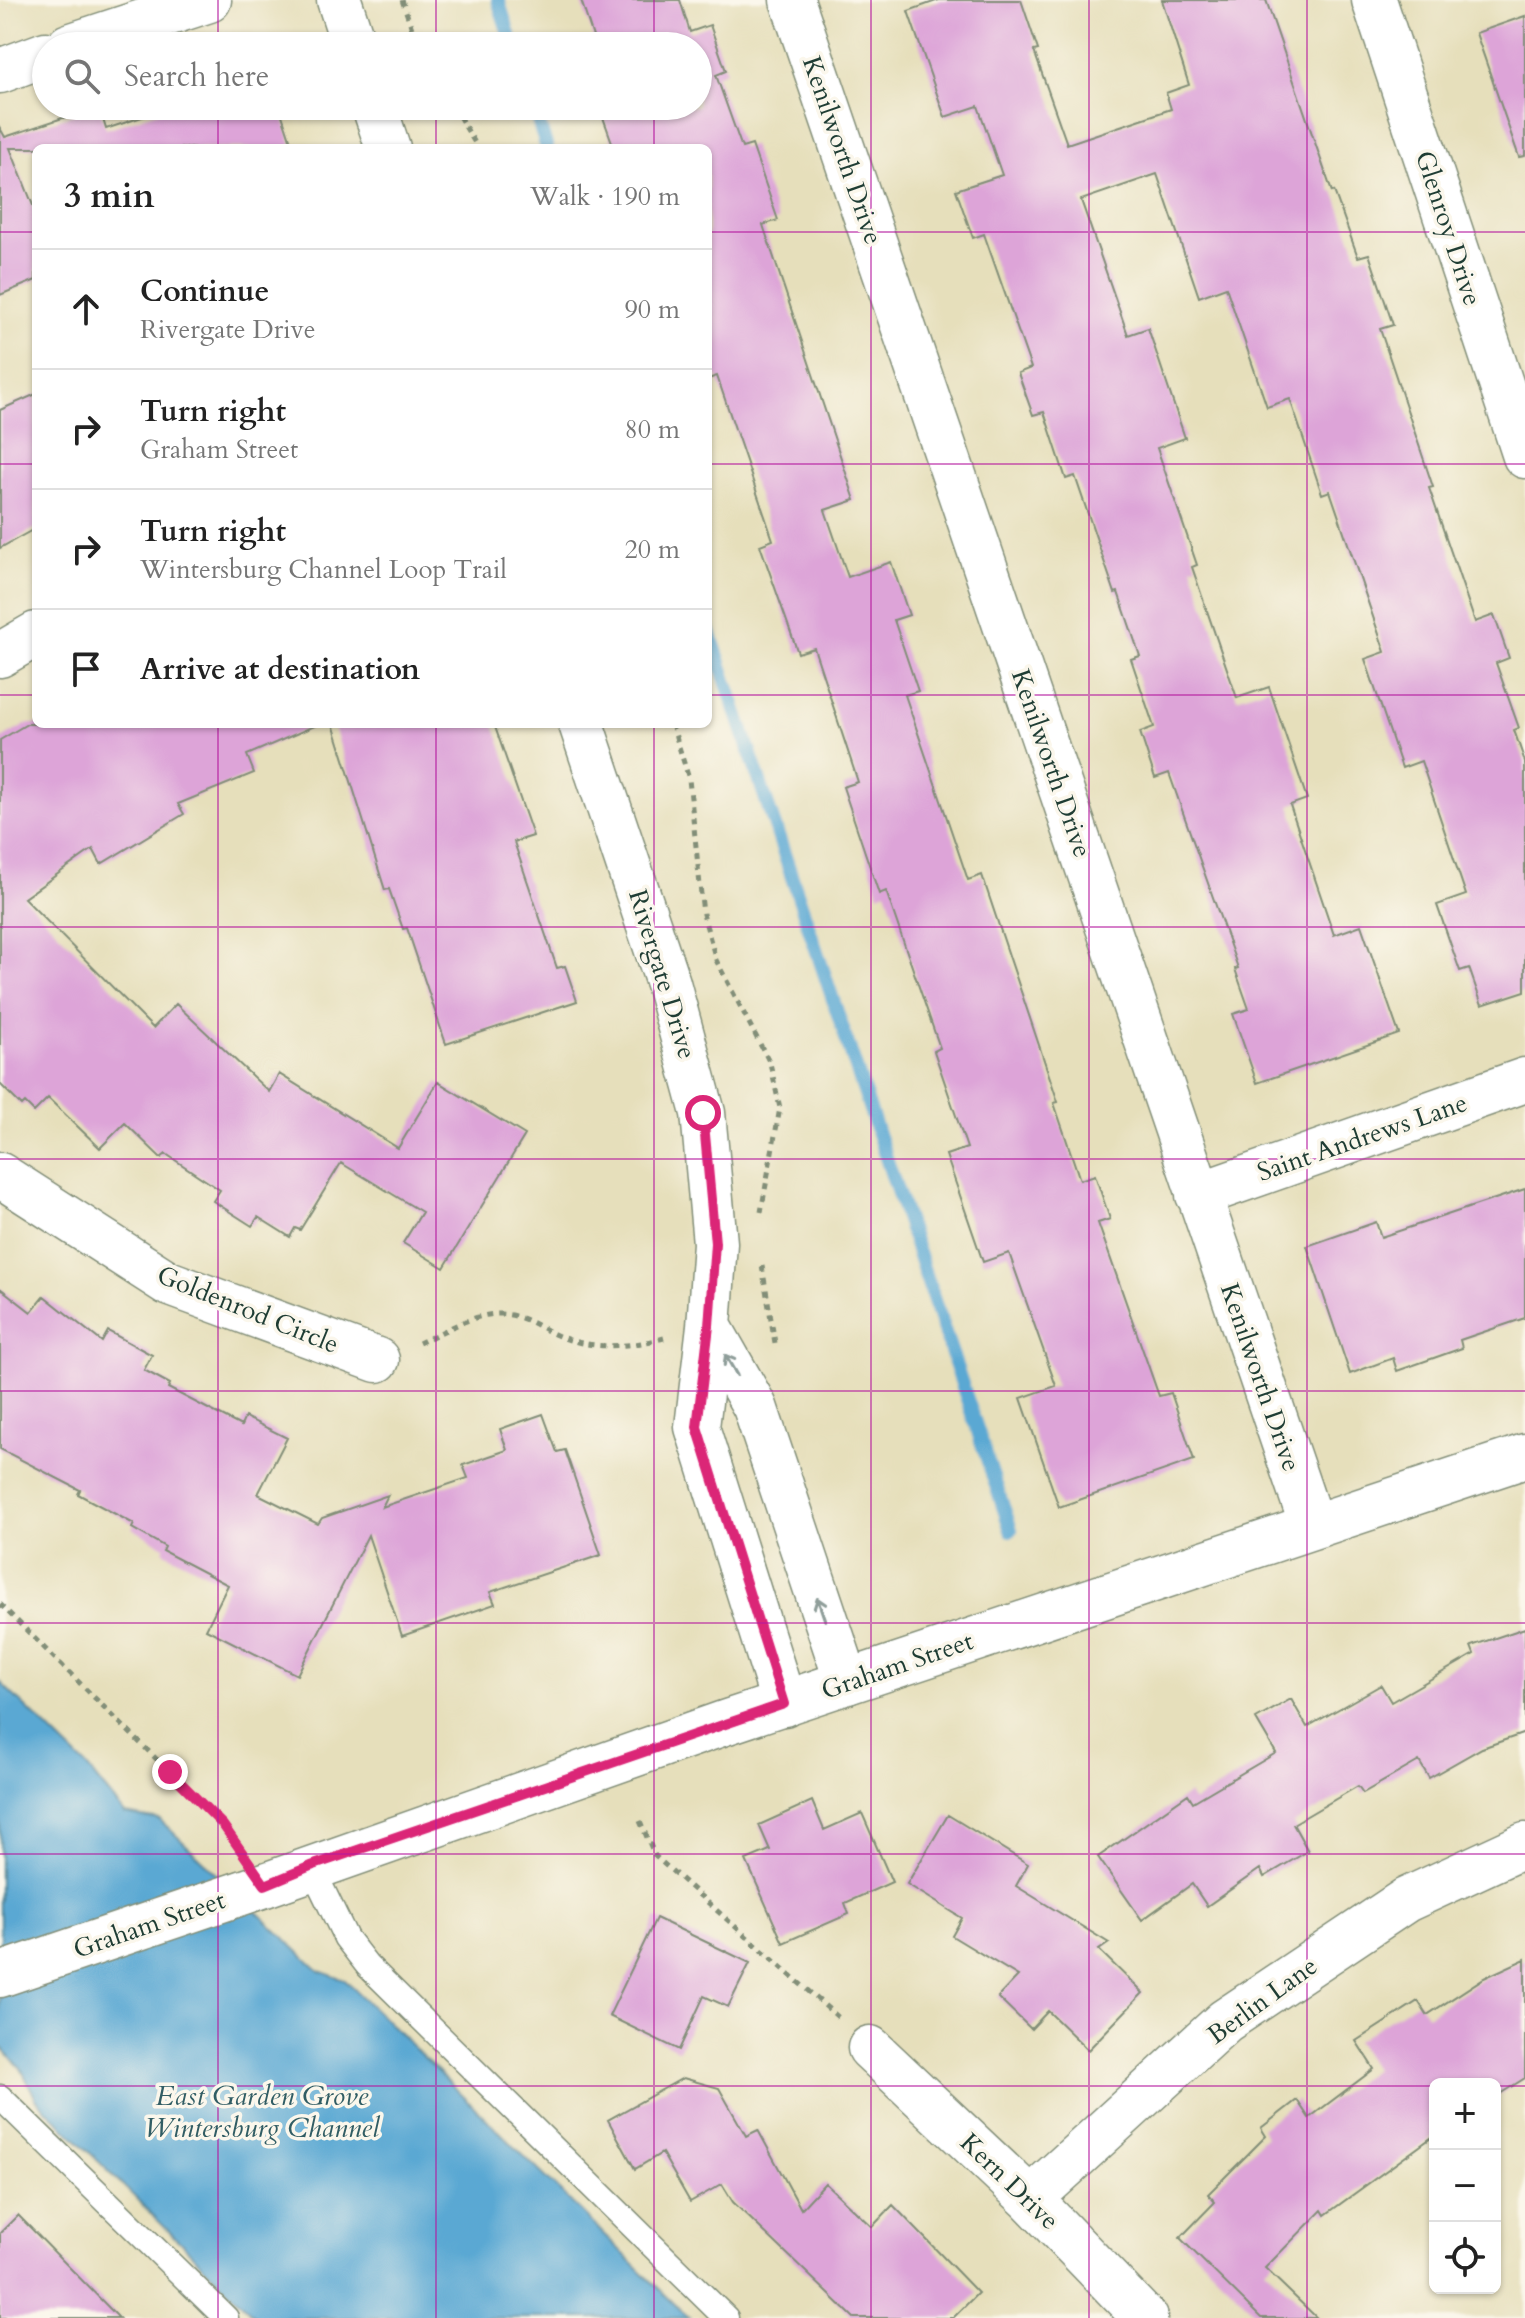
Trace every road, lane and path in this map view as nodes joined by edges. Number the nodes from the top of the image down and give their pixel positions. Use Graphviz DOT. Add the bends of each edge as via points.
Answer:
graph roads {
  1 [pos="209,0"];
  2 [pos="339,0"];
  3 [pos="402,0"];
  4 [pos="792,0"];
  5 [pos="1374,0"];
  6 [pos="112,32"];
  7 [pos="349,32"];
  8 [pos="413,32"];
  9 [pos="32,59"];
  10 [pos="0,71"];
  11 [pos="379,120"];
  12 [pos="461,120"];
  13 [pos="387,144"];
  14 [pos="476,144"];
  15 [pos="1525,456"];
  16 [pos="32,636"];
  17 [pos="0,655"];
  18 [pos="582,728"];
  19 [pos="673,728"];
  20 [pos="1525,1080"];
  21 [pos="0,1175"];
  22 [pos="1198,1195"];
  23 [pos="761,1224"];
  24 [pos="761,1260"];
  25 [pos="709,1326"];
  26 [pos="780,1358"];
  27 [pos="377,1360"];
  28 [pos="1525,1456"];
  29 [pos="1312,1526"];
  30 [pos="0,1604"];
  31 [pos="847,1682"];
  32 [pos="784,1704"];
  33 [pos="640,1821"];
  34 [pos="1525,1845"];
  35 [pos="311,1866"];
  36 [pos="259,1887"];
  37 [pos="0,1975"];
  38 [pos="870,2048"];
  39 [pos="0,2097"];
  40 [pos="1030,2199"];
  41 [pos="226,2318"];
  42 [pos="726,2318"];
  43 [pos="1145,2318"];
  1 -- 6 [label="street"];
  2 -- 7 [label="street"];
  3 -- 8 [label="path"];
  4 -- 22 [label="street, Kenilworth Drive"];
  5 -- 15 [label="street, Glenroy Drive"];
  9 -- 10 [label="street"];
  11 -- 13 [label="street"];
  12 -- 14 [label="path"];
  16 -- 17 [label="street"];
  18 -- 25 [label="street, Rivergate Drive" via="668,983 703,1113 715,1243"];
  19 -- 23 [label="path" via="689,779 703,914 716,960 770,1063 780,1108"];
  20 -- 22 [label="street, Saint Andrews Lane"];
  21 -- 27 [label="street, Goldenrod Circle" via="168,1283"];
  22 -- 29 [label="street, Kenilworth Drive"];
  24 -- 26 [label="path"];
  25 -- 27 [label="path" via="631,1347 579,1344 529,1319 499,1314 466,1322"];
  31 -- 25 [label="street, one-way" via="755,1407"];
  25 -- 32 [label="street, Rivergate Drive" via="697,1427"];
  28 -- 29 [label="street, Graham Street"];
  29 -- 31 [label="street, Graham Street"];
  30 -- 36 [label="path" via="223,1825"];
  31 -- 32 [label="street, Graham Street"];
  32 -- 35 [label="street, Graham Street"];
  33 -- 38 [label="path" via="655,1856"];
  34 -- 40 [label="street, Berlin Lane" via="1406,1900 1225,2021"];
  35 -- 36 [label="street, Graham Street"];
  35 -- 42 [label="lane" via="346,1938 367,1965"];
  36 -- 37 [label="street, Graham Street"];
  38 -- 40 [label="street, Kern Drive"];
  39 -- 41 [label="lane"];
  40 -- 43 [label="street, Kern Drive"];
}
